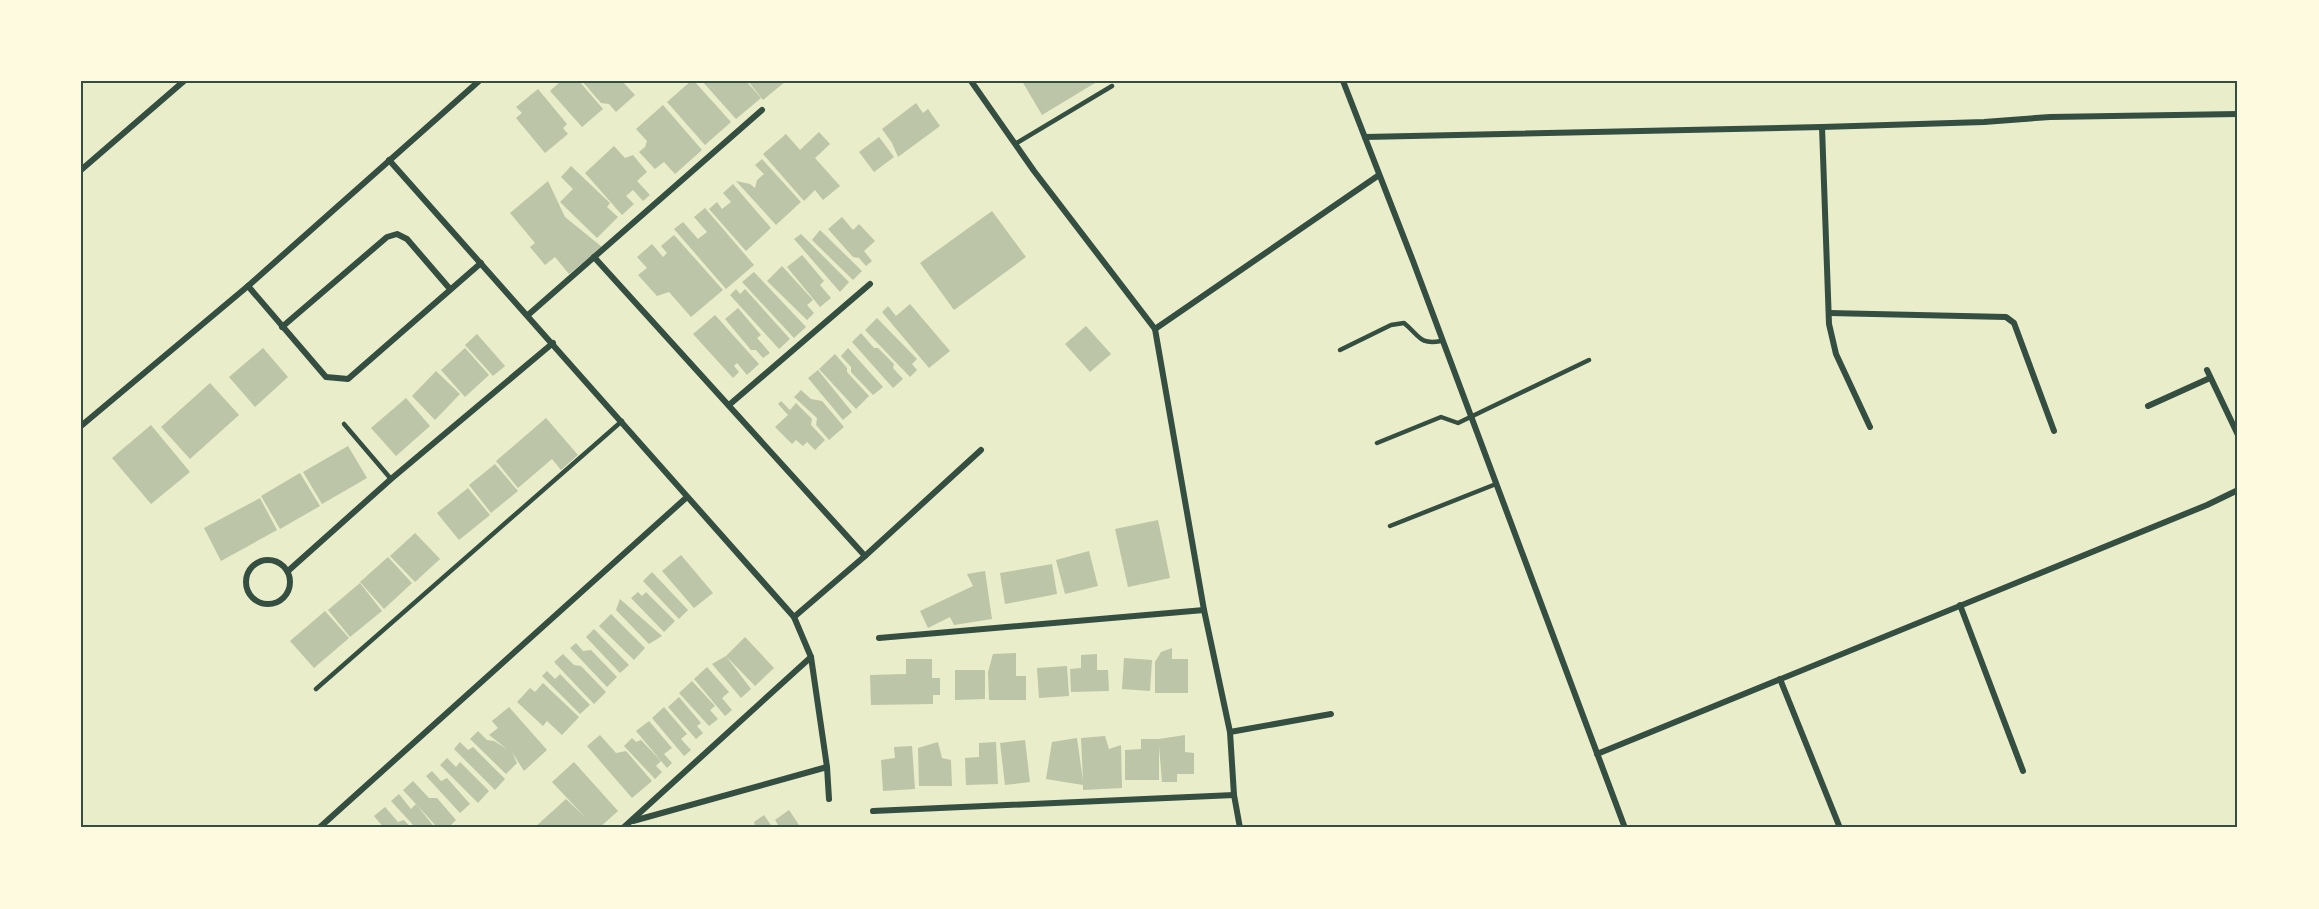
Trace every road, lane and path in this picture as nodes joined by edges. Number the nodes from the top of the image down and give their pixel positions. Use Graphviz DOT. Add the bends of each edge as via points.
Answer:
graph roads {
  1 [pos="184,81"];
  2 [pos="478,81"];
  3 [pos="971,81"];
  4 [pos="1343,81"];
  5 [pos="1112,86"];
  6 [pos="762,110"];
  7 [pos="2238,114"];
  8 [pos="1822,127"];
  9 [pos="1365,137"];
  10 [pos="1015,144"];
  11 [pos="389,160"];
  12 [pos="81,170"];
  13 [pos="1379,175"];
  14 [pos="594,257"];
  15 [pos="481,263"];
  16 [pos="870,284"];
  17 [pos="248,286"];
  18 [pos="450,289"];
  19 [pos="1828,313"];
  20 [pos="528,315"];
  21 [pos="282,327"];
  22 [pos="1155,329"];
  23 [pos="1441,341"];
  24 [pos="553,344"];
  25 [pos="1341,350"];
  26 [pos="1589,360"];
  27 [pos="2206,370"];
  28 [pos="2210,378"];
  29 [pos="729,405"];
  30 [pos="2148,405"];
  31 [pos="1471,416"];
  32 [pos="622,421"];
  33 [pos="344,424"];
  34 [pos="81,426"];
  35 [pos="1870,427"];
  36 [pos="2054,431"];
  37 [pos="2238,435"];
  38 [pos="1377,443"];
  39 [pos="981,450"];
  40 [pos="391,479"];
  41 [pos="1496,484"];
  42 [pos="2238,490"];
  43 [pos="687,497"];
  44 [pos="1390,526"];
  45 [pos="866,556"];
  46 [pos="288,571"];
  47 [pos="1960,605"];
  48 [pos="1204,610"];
  49 [pos="794,617"];
  50 [pos="879,638"];
  51 [pos="811,657"];
  52 [pos="1780,679"];
  53 [pos="316,689"];
  54 [pos="1331,714"];
  55 [pos="1230,732"];
  56 [pos="1597,754"];
  57 [pos="827,767"];
  58 [pos="2023,771"];
  59 [pos="1234,795"];
  60 [pos="829,799"];
  61 [pos="873,811"];
  62 [pos="630,822"];
  63 [pos="319,828"];
  64 [pos="623,828"];
  65 [pos="1240,828"];
  66 [pos="1625,828"];
  67 [pos="1840,828"];
  1 -- 12 [label="street"];
  2 -- 11 [label="street"];
  3 -- 10 [label="street"];
  4 -- 9 [label="street"];
  5 -- 10 [label="lane"];
  6 -- 14 [label="street"];
  7 -- 8 [label="street"];
  8 -- 9 [label="street"];
  8 -- 19 [label="street"];
  9 -- 13 [label="street"];
  10 -- 22 [label="street"];
  11 -- 15 [label="street"];
  11 -- 17 [label="street"];
  13 -- 22 [label="street"];
  13 -- 23 [label="street"];
  14 -- 20 [label="street"];
  14 -- 29 [label="street"];
  15 -- 18 [label="street"];
  15 -- 20 [label="street"];
  16 -- 29 [label="street"];
  17 -- 21 [label="street"];
  17 -- 34 [label="street"];
  18 -- 21 [label="street" via="348,379 326,377"];
  18 -- 21 [label="street" via="407,239 397,234 387,237"];
  19 -- 35 [label="street" via="1836,354"];
  19 -- 36 [label="street" via="2006,317 2014,322"];
  20 -- 24 [label="street"];
  22 -- 48 [label="street"];
  23 -- 25 [label="lane" via="1428,343 1404,323 1391,325"];
  23 -- 31 [label="street"];
  24 -- 32 [label="street"];
  24 -- 40 [label="street"];
  26 -- 31 [label="lane"];
  27 -- 28 [label="street"];
  28 -- 30 [label="street"];
  28 -- 37 [label="street"];
  29 -- 45 [label="street"];
  31 -- 38 [label="lane" via="1458,423 1441,417"];
  31 -- 41 [label="street"];
  32 -- 43 [label="street"];
  32 -- 53 [label="lane"];
  33 -- 40 [label="lane"];
  39 -- 45 [label="street"];
  40 -- 46 [label="street"];
  41 -- 44 [label="lane"];
  41 -- 56 [label="street"];
  42 -- 47 [label="street"];
  43 -- 49 [label="street"];
  43 -- 63 [label="street"];
  45 -- 49 [label="street"];
  46 -- 46 [label="street" via="291,586 278,603 256,602 249,594 246,583 254,564 275,561"];
  47 -- 52 [label="street"];
  47 -- 58 [label="street"];
  48 -- 50 [label="street"];
  48 -- 55 [label="street"];
  49 -- 51 [label="street"];
  51 -- 57 [label="street"];
  51 -- 62 [label="street"];
  52 -- 56 [label="street"];
  52 -- 67 [label="street"];
  54 -- 55 [label="street"];
  55 -- 59 [label="street"];
  56 -- 66 [label="street"];
  57 -- 60 [label="street"];
  57 -- 62 [label="street"];
  59 -- 61 [label="street"];
  59 -- 65 [label="street"];
  62 -- 64 [label="street"];
}
